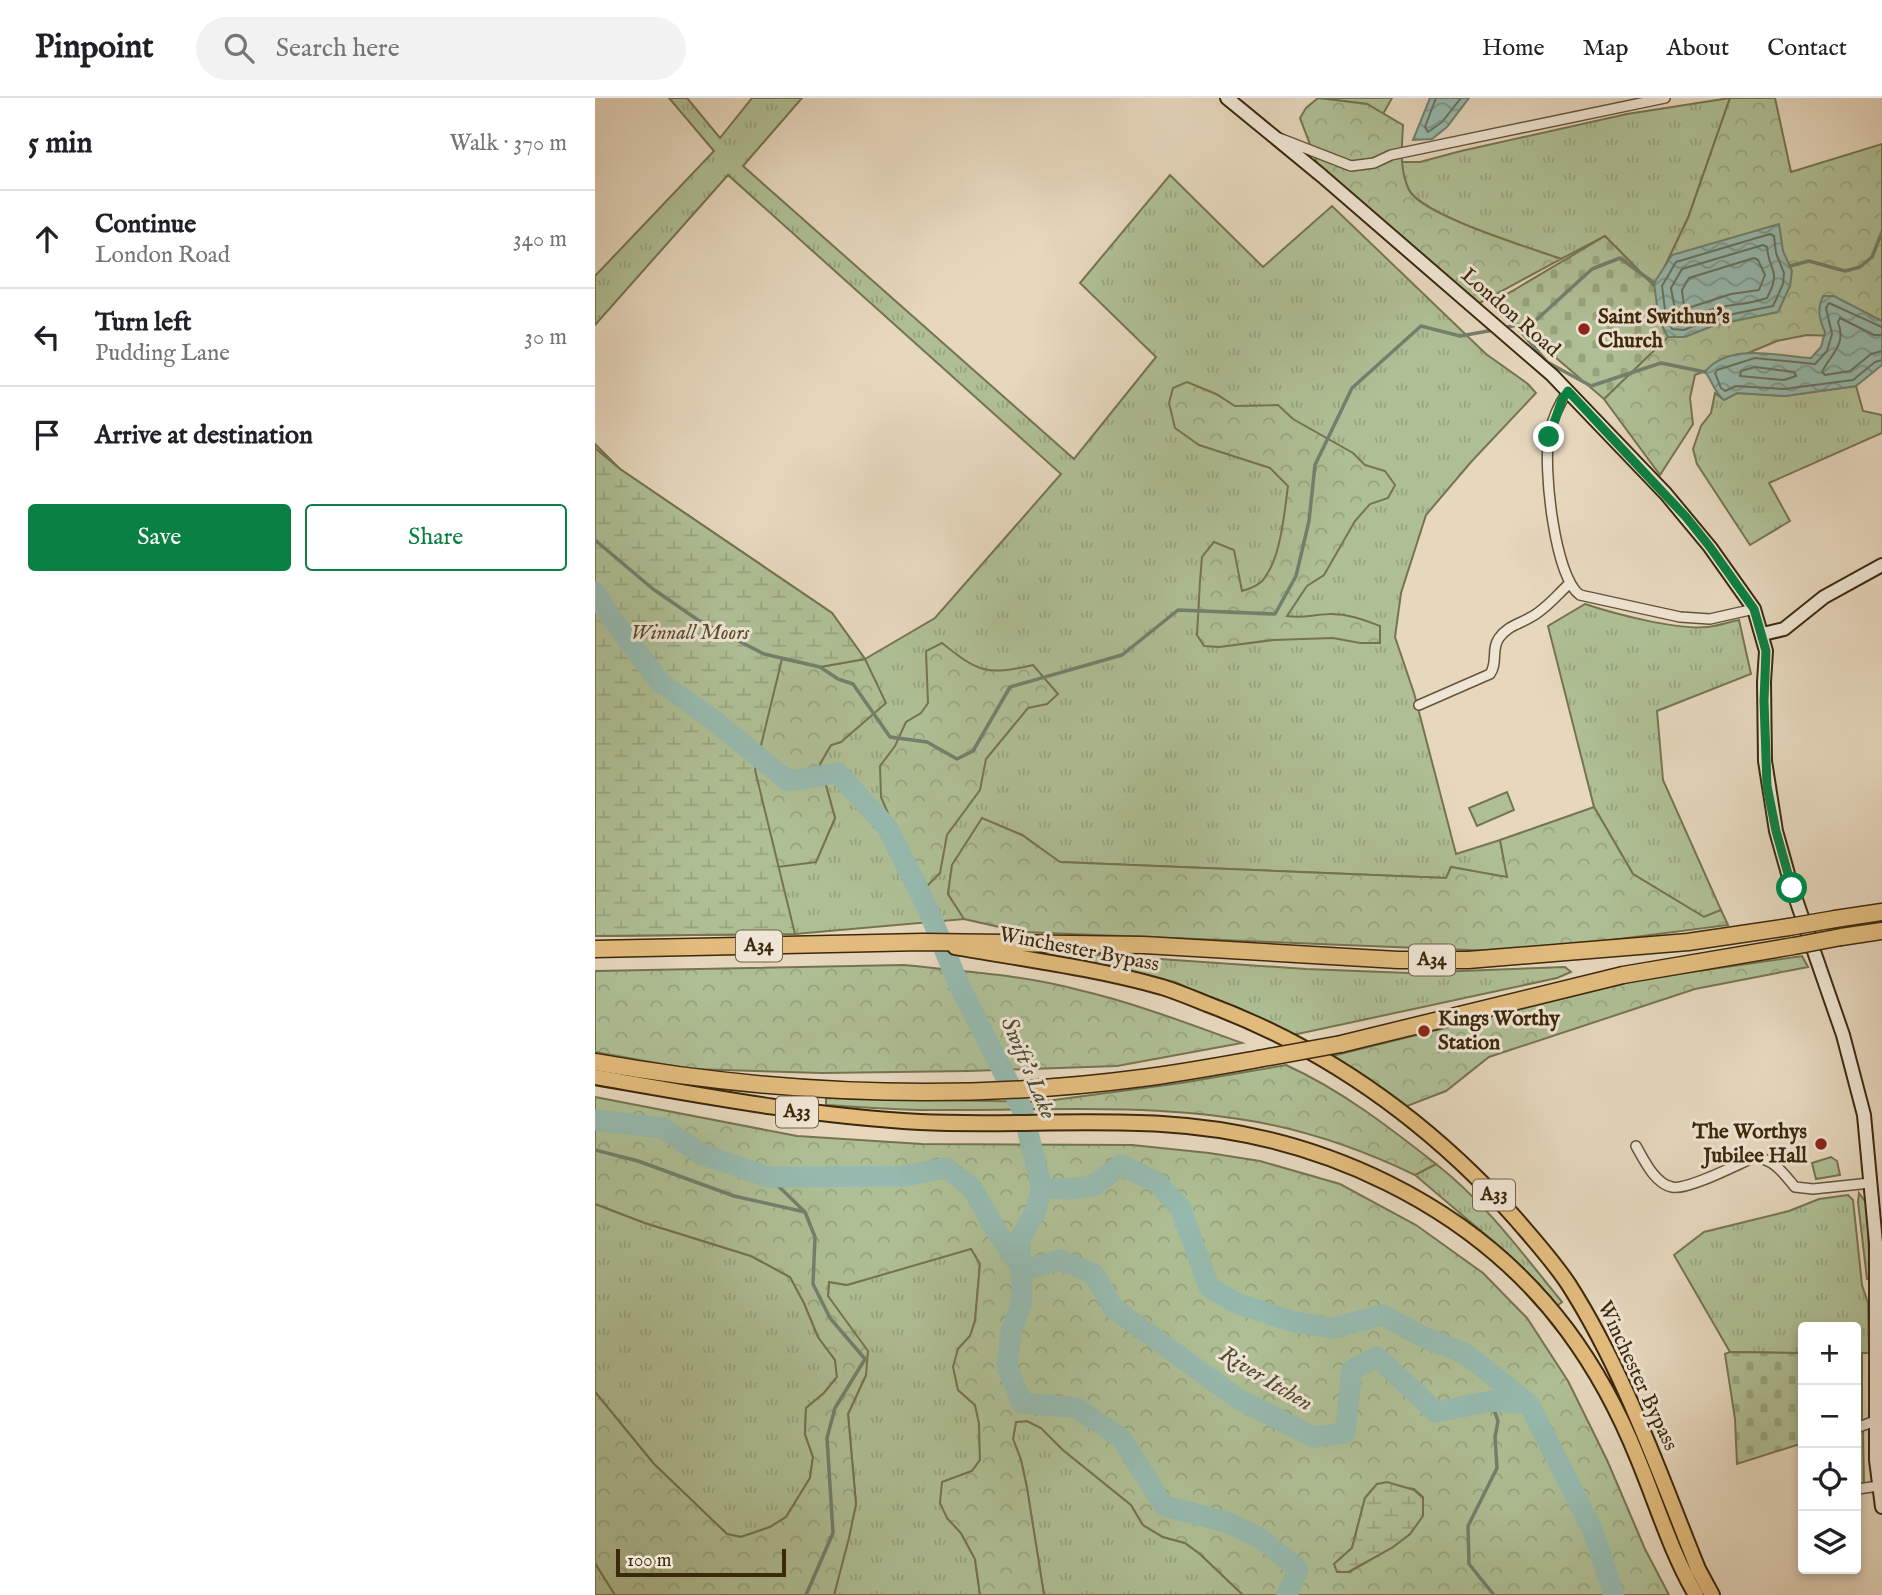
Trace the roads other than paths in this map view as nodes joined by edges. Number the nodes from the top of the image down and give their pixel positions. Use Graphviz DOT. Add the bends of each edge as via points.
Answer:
graph roads {
  1 [pos="1227,98"];
  2 [pos="1665,98"];
  3 [pos="1277,138"];
  4 [pos="1568,391"];
  5 [pos="1880,569"];
  6 [pos="1569,584"];
  7 [pos="1754,609"];
  8 [pos="1763,635"];
  9 [pos="1419,705"];
  10 [pos="1882,912"];
  11 [pos="1882,931"];
  12 [pos="595,949"];
  13 [pos="1009,950"];
  14 [pos="595,1062"];
  15 [pos="595,1077"];
  16 [pos="1636,1146"];
  17 [pos="1870,1183"];
  18 [pos="1879,1243"];
  19 [pos="1878,1414"];
  20 [pos="1861,1425"];
  21 [pos="1878,1486"];
  22 [pos="1861,1489"];
  23 [pos="1882,1507"];
  24 [pos="1696,1595"];
  25 [pos="1712,1595"];
  1 -- 3 [label="main road, London Road"];
  2 -- 3 [label="street" via="1351,166"];
  3 -- 4 [label="main road, London Road"];
  4 -- 6 [label="street" via="1549,437 1548,472 1557,546"];
  4 -- 7 [label="main road, London Road" via="1686,517"];
  5 -- 8 [label="main road" via="1825,597 1784,629"];
  6 -- 7 [label="street" via="1580,595 1680,617 1710,619"];
  6 -- 9 [label="street" via="1533,617 1501,635 1490,674"];
  7 -- 8 [label="main road, London Road"];
  8 -- 17 [label="main road, London Road" via="1765,761 1776,831 1856,1080"];
  10 -- 13 [label="highway, A34, bridge" via="1688,942 1468,960 1144,945"];
  11 -- 14 [label="highway, bridge" via="1623,975 1341,1044 1142,1078 982,1091 846,1090"];
  12 -- 13 [label="highway, A34" via="922,942"];
  13 -- 25 [label="main road, Winchester Bypass / A33" via="1165,988 1245,1018 1313,1051 1398,1108 1461,1161 1522,1226 1574,1295 1614,1368"];
  15 -- 24 [label="main road, Winchester Bypass / A33" via="809,1113 924,1122 1189,1126 1260,1138 1375,1175 1458,1224 1492,1250 1567,1330 1620,1417"];
  16 -- 17 [label="street" via="1654,1174 1673,1188 1699,1182 1755,1157 1775,1164 1795,1187"];
  17 -- 18 [label="main road, London Road"];
  18 -- 19 [label="main road, London Road"];
  19 -- 20 [label="street"];
  19 -- 21 [label="main road, London Road"];
  21 -- 22 [label="street"];
  21 -- 23 [label="main road, London Road"];
}
